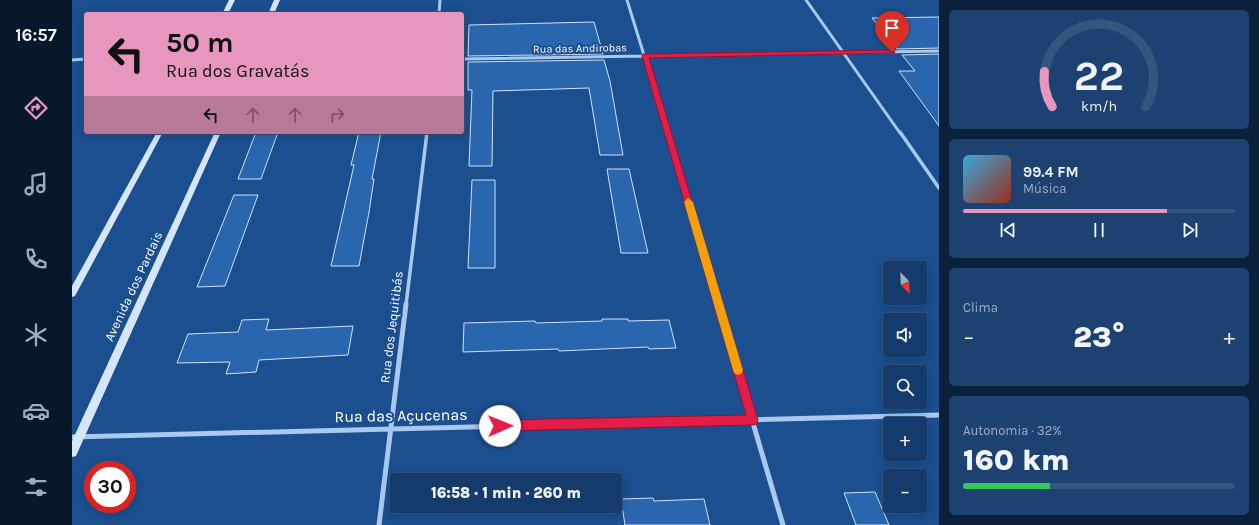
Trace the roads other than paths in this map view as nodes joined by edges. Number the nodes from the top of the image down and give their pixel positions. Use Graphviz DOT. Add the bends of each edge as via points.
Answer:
graph roads {
  1 [pos="232,0"];
  2 [pos="277,0"];
  3 [pos="440,0"];
  4 [pos="627,0"];
  5 [pos="806,0"];
  6 [pos="226,12"];
  7 [pos="272,12"];
  8 [pos="439,12"];
  9 [pos="939,51"];
  10 [pos="845,53"];
  11 [pos="645,56"];
  12 [pos="464,59"];
  13 [pos="72,60"];
  14 [pos="84,60"];
  15 [pos="159,134"];
  16 [pos="217,134"];
  17 [pos="427,134"];
  18 [pos="939,188"];
  19 [pos="72,294"];
  20 [pos="939,415"];
  21 [pos="753,420"];
  22 [pos="390,428"];
  23 [pos="76,436"];
  24 [pos="72,452"];
  25 [pos="379,525"];
  26 [pos="784,525"];
  1 -- 6 [label="street"];
  2 -- 7 [label="street"];
  3 -- 8 [label="street"];
  4 -- 11 [label="street"];
  5 -- 10 [label="street"];
  9 -- 10 [label="street, Rua das Andirobas"];
  10 -- 11 [label="street, Rua das Andirobas"];
  10 -- 18 [label="street"];
  11 -- 12 [label="street, Rua das Andirobas"];
  11 -- 21 [label="street"];
  13 -- 14 [label="street"];
  15 -- 19 [label="street"];
  16 -- 23 [label="street, Avenida dos Pardais"];
  17 -- 22 [label="street, Rua dos Jequitibás"];
  20 -- 21 [label="street, Rua das Açucenas"];
  21 -- 22 [label="street, Rua das Açucenas"];
  21 -- 26 [label="street"];
  22 -- 23 [label="street, Rua das Açucenas"];
  22 -- 25 [label="street, Rua dos Jequitibás"];
  23 -- 24 [label="street, Avenida dos Pardais"];
}
